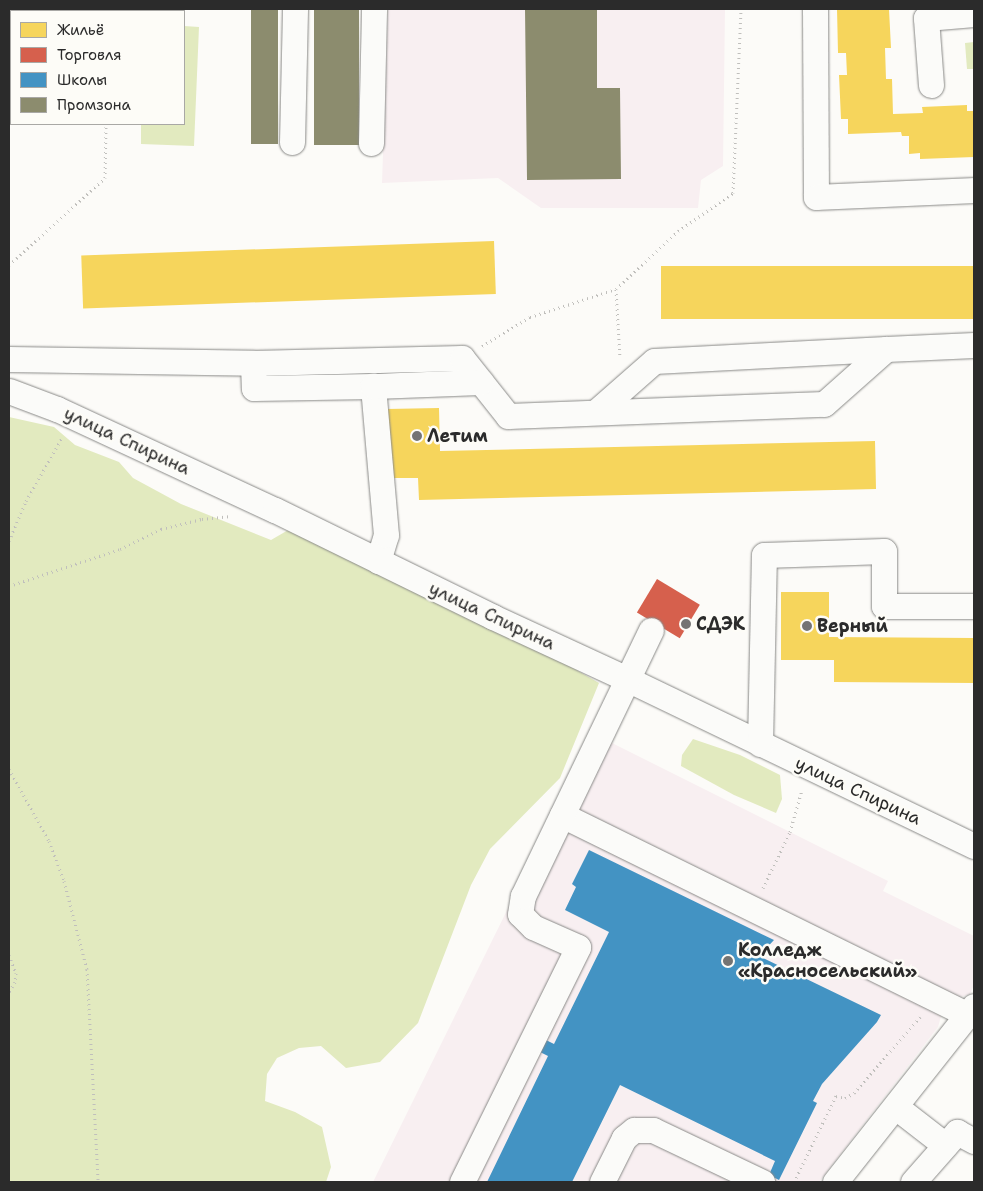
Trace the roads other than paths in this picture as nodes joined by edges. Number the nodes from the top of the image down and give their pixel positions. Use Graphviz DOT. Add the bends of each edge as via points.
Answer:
graph roads {
  1 [pos="296,9"];
  2 [pos="374,9"];
  3 [pos="815,9"];
  4 [pos="974,14"];
  5 [pos="931,85"];
  6 [pos="292,142"];
  7 [pos="371,143"];
  8 [pos="974,190"];
  9 [pos="974,345"];
  10 [pos="886,349"];
  11 [pos="9,359"];
  12 [pos="253,363"];
  13 [pos="481,382"];
  14 [pos="372,386"];
  15 [pos="9,391"];
  16 [pos="596,412"];
  17 [pos="378,561"];
  18 [pos="974,606"];
  19 [pos="651,630"];
  20 [pos="628,679"];
  21 [pos="760,744"];
  22 [pos="562,815"];
  23 [pos="974,846"];
  24 [pos="971,1010"];
  25 [pos="896,1107"];
  26 [pos="974,1141"];
  27 [pos="945,1145"];
  28 [pos="462,1182"];
  29 [pos="602,1182"];
  30 [pos="762,1182"];
  31 [pos="835,1182"];
  32 [pos="912,1182"];
  1 -- 6 [label="street"];
  2 -- 7 [label="street"];
  3 -- 8 [label="street" via="816,197"];
  4 -- 5 [label="street" via="926,18"];
  9 -- 10 [label="street"];
  10 -- 16 [label="street" via="654,361"];
  10 -- 16 [label="street" via="824,404"];
  11 -- 12 [label="street"];
  12 -- 13 [label="street" via="462,358"];
  12 -- 14 [label="street" via="254,388"];
  13 -- 14 [label="street"];
  13 -- 16 [label="street" via="508,416"];
  14 -- 17 [label="street" via="386,535"];
  15 -- 17 [label="street, улица Спирина" via="78,418"];
  17 -- 20 [label="street, улица Спирина"];
  18 -- 21 [label="street" via="884,606 884,551 764,555"];
  19 -- 20 [label="street"];
  20 -- 21 [label="street, улица Спирина"];
  20 -- 22 [label="street"];
  21 -- 23 [label="street, улица Спирина"];
  22 -- 24 [label="street" via="931,996"];
  22 -- 28 [label="street" via="523,896 520,914 533,927 578,947"];
  24 -- 25 [label="street"];
  25 -- 27 [label="street"];
  25 -- 31 [label="street"];
  26 -- 27 [label="street" via="957,1132"];
  27 -- 32 [label="street"];
  29 -- 30 [label="street" via="624,1138 634,1130 653,1130"];
}
